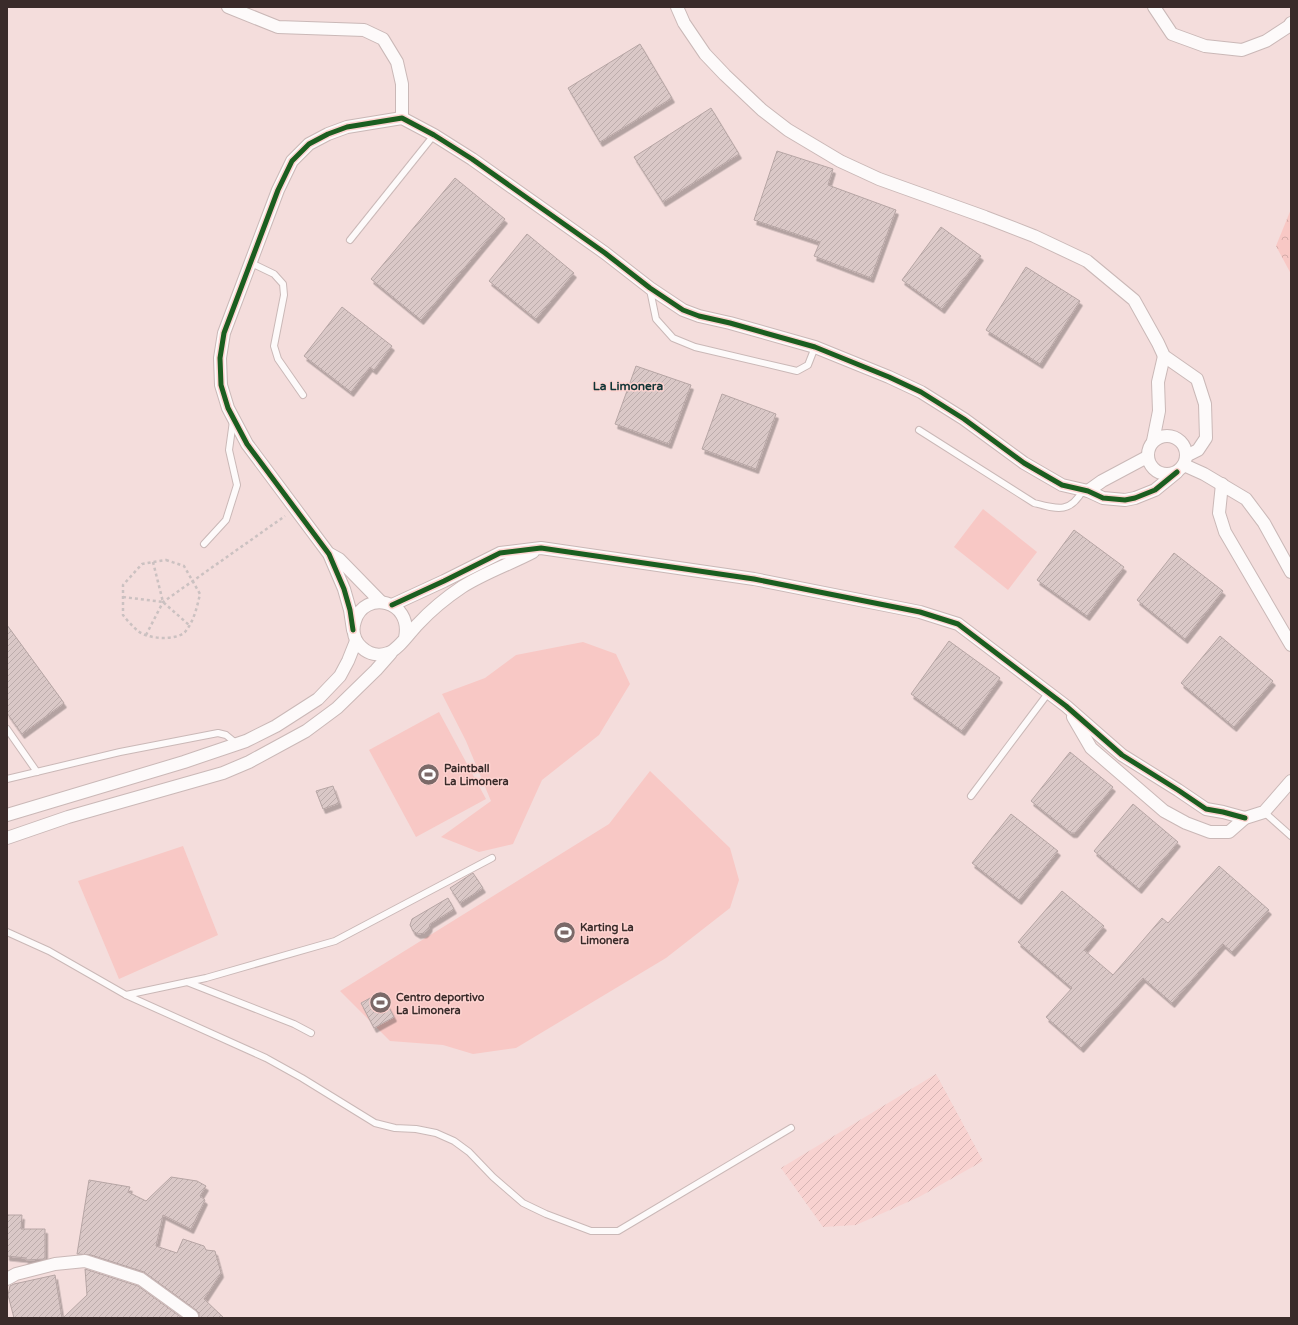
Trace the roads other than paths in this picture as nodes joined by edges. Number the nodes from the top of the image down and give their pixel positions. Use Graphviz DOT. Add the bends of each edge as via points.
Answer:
graph roads {
  1 [pos="228,7"];
  2 [pos="676,7"];
  3 [pos="1154,7"];
  4 [pos="1291,23"];
  5 [pos="402,118"];
  6 [pos="434,135"];
  7 [pos="350,240"];
  8 [pos="251,263"];
  9 [pos="650,288"];
  10 [pos="815,347"];
  11 [pos="1164,356"];
  12 [pos="303,395"];
  13 [pos="233,420"];
  14 [pos="919,430"];
  15 [pos="1153,441"];
  16 [pos="1147,457"];
  17 [pos="1182,464"];
  18 [pos="1222,484"];
  19 [pos="1086,490"];
  20 [pos="204,544"];
  21 [pos="541,548"];
  22 [pos="329,554"];
  23 [pos="1291,572"];
  24 [pos="386,604"];
  25 [pos="355,635"];
  26 [pos="404,638"];
  27 [pos="1291,645"];
  28 [pos="391,653"];
  29 [pos="1049,692"];
  30 [pos="1066,706"];
  31 [pos="7,729"];
  32 [pos="237,744"];
  33 [pos="37,772"];
  34 [pos="7,779"];
  35 [pos="1291,781"];
  36 [pos="971,796"];
  37 [pos="1264,812"];
  38 [pos="7,816"];
  39 [pos="1245,818"];
  40 [pos="1291,836"];
  41 [pos="7,838"];
  42 [pos="492,858"];
  43 [pos="7,932"];
  44 [pos="187,982"];
  45 [pos="126,995"];
  46 [pos="311,1033"];
  47 [pos="791,1128"];
  48 [pos="7,1279"];
  49 [pos="192,1316"];
  1 -- 5 [label="street" via="278,27 364,30 382,39 397,62 402,84"];
  2 -- 11 [label="street" via="706,54 725,75 762,110 788,130 840,161 879,179 992,219 1087,261 1134,300"];
  3 -- 4 [label="street" via="1172,34 1205,46 1242,50 1266,41"];
  5 -- 6 [label="street"];
  5 -- 8 [label="street" via="347,127 328,134 305,148 292,161 278,190"];
  6 -- 7 [label="lane"];
  6 -- 9 [label="street" via="605,253"];
  8 -- 12 [label="lane" via="274,274 283,284 284,294 274,346 278,359"];
  8 -- 13 [label="street" via="224,333 220,358 222,385"];
  9 -- 10 [label="street" via="683,310 699,316"];
  9 -- 10 [label="lane" via="656,319 673,338 695,347 797,371 808,365"];
  10 -- 19 [label="street" via="920,392 964,419 1024,463 1062,485"];
  11 -- 15 [label="street" via="1158,382 1159,411"];
  11 -- 17 [label="street" via="1197,379 1205,404 1206,438 1198,450"];
  13 -- 20 [label="lane" via="229,450 237,485 226,520"];
  13 -- 22 [label="street" via="247,444"];
  14 -- 19 [label="lane" via="1034,503 1055,508 1068,506"];
  15 -- 16 [label="street"];
  15 -- 17 [label="street" via="1163,436 1175,437 1184,445"];
  16 -- 17 [label="street" via="1153,469 1164,475 1170,475"];
  16 -- 19 [label="street"];
  17 -- 18 [label="street"];
  17 -- 19 [label="street" via="1155,490 1136,498 1113,500"];
  18 -- 23 [label="street" via="1246,499 1264,523"];
  18 -- 27 [label="street" via="1219,513 1224,532"];
  21 -- 24 [label="street" via="500,553 444,581"];
  21 -- 26 [label="street" via="462,587 429,613"];
  21 -- 29 [label="street" via="754,579 936,616 958,624"];
  22 -- 24 [label="street" via="338,559"];
  22 -- 25 [label="street" via="344,589"];
  24 -- 25 [label="street" via="372,603 365,607 355,621"];
  24 -- 26 [label="street" via="398,609 403,615 406,623"];
  25 -- 28 [label="street" via="361,647 367,652 375,655"];
  25 -- 32 [label="street" via="348,662 340,676 318,699 276,726"];
  26 -- 28 [label="street" via="399,647"];
  28 -- 41 [label="street" via="337,708 306,731 249,762 223,773 68,817"];
  29 -- 30 [label="street"];
  29 -- 36 [label="lane"];
  30 -- 39 [label="street" via="1122,755 1206,809"];
  30 -- 39 [label="street" via="1092,748 1164,811 1186,824 1210,832 1229,832"];
  31 -- 33 [label="lane"];
  32 -- 33 [label="lane" via="226,735 218,733 120,752"];
  32 -- 38 [label="street"];
  33 -- 34 [label="lane"];
  35 -- 37 [label="street"];
  37 -- 39 [label="street"];
  37 -- 40 [label="lane"];
  42 -- 44 [label="lane" via="335,941"];
  43 -- 45 [label="lane"];
  44 -- 45 [label="lane"];
  44 -- 46 [label="lane"];
  45 -- 47 [label="lane" via="266,1058 375,1123 436,1133 454,1141 523,1203 591,1231 618,1231"];
  48 -- 49 [label="street" via="16,1274 55,1264 85,1261 141,1279"];
}
